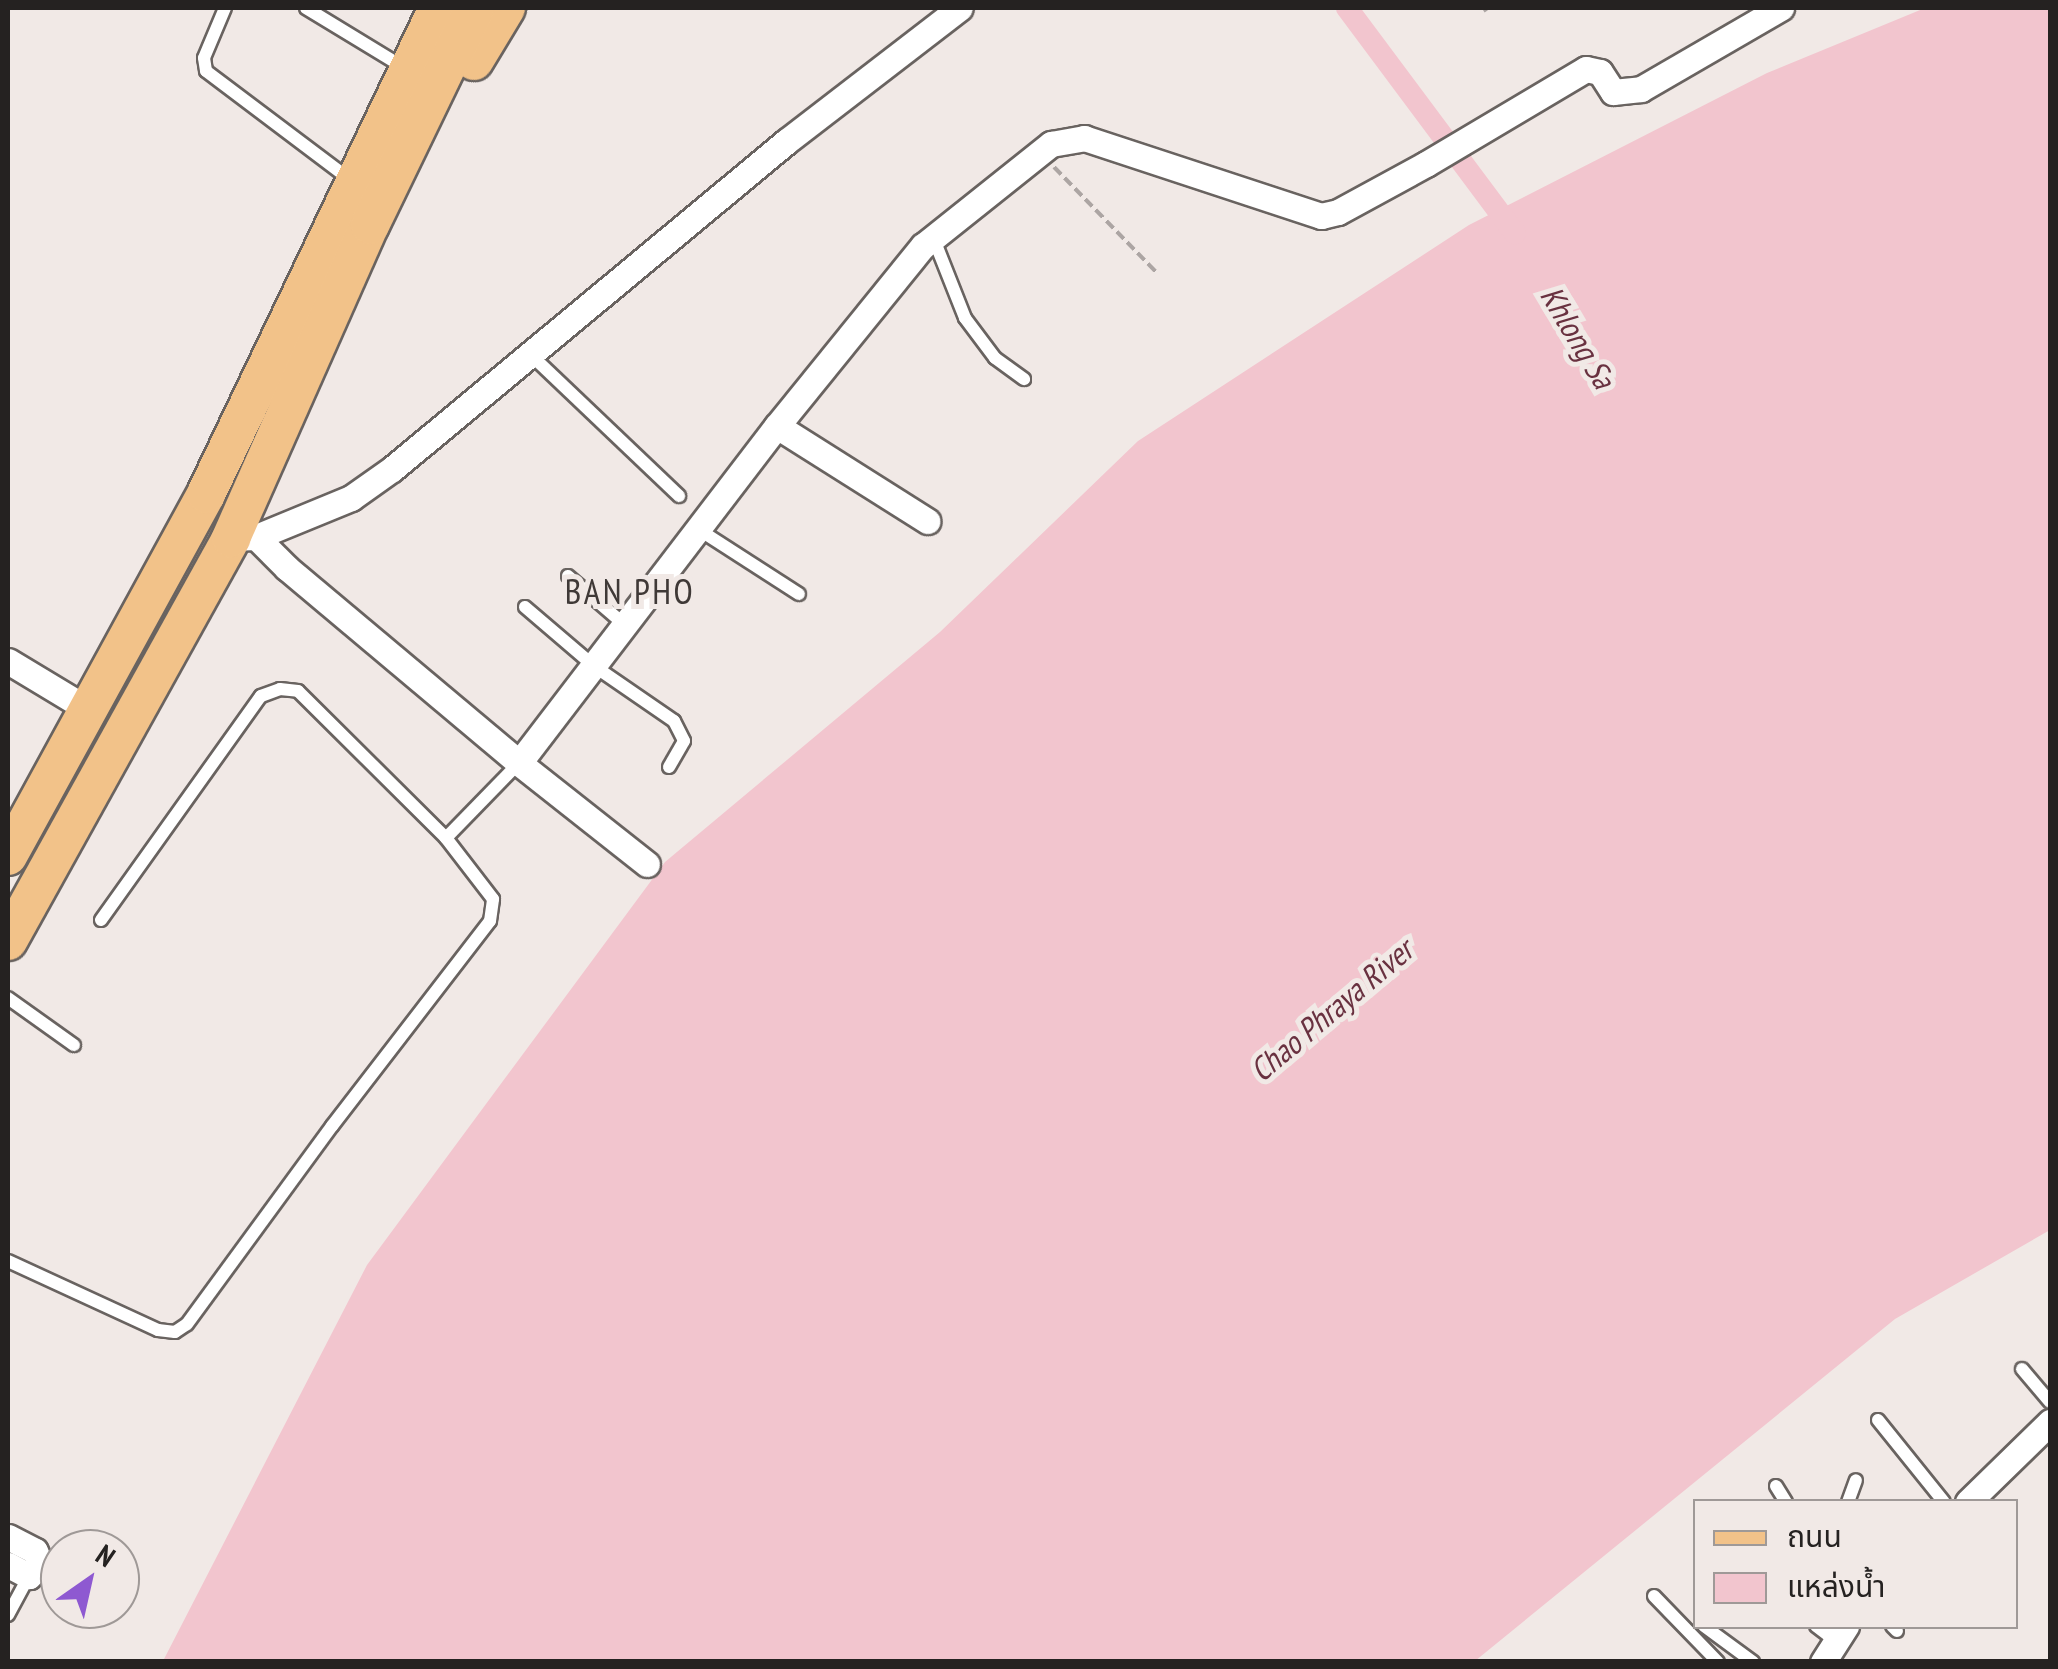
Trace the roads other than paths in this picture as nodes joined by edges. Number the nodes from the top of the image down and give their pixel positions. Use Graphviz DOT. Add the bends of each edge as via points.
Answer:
graph roads {
  1 [pos="306,8"];
  2 [pos="414,8"];
  3 [pos="438,8"];
  4 [pos="475,8"];
  5 [pos="506,8"];
  6 [pos="960,8"];
  7 [pos="1780,8"];
  8 [pos="219,9"];
  9 [pos="398,73"];
  10 [pos="424,116"];
  11 [pos="353,182"];
  12 [pos="933,237"];
  13 [pos="530,354"];
  14 [pos="1024,379"];
  15 [pos="777,426"];
  16 [pos="680,496"];
  17 [pos="927,521"];
  18 [pos="698,530"];
  19 [pos="243,538"];
  20 [pos="568,576"];
  21 [pos="800,594"];
  22 [pos="525,607"];
  23 [pos="625,625"];
  24 [pos="8,662"];
  25 [pos="594,666"];
  26 [pos="86,708"];
  27 [pos="519,763"];
  28 [pos="669,767"];
  29 [pos="446,838"];
  30 [pos="8,856"];
  31 [pos="647,864"];
  32 [pos="101,920"];
  33 [pos="8,942"];
  34 [pos="8,998"];
  35 [pos="74,1044"];
  36 [pos="8,1261"];
  37 [pos="2022,1368"];
  38 [pos="2050,1402"];
  39 [pos="1878,1420"];
  40 [pos="2050,1422"];
  41 [pos="1856,1480"];
  42 [pos="1776,1486"];
  43 [pos="1784,1499"];
  44 [pos="1849,1499"];
  45 [pos="1942,1499"];
  46 [pos="1971,1499"];
  47 [pos="8,1537"];
  48 [pos="18,1570"];
  49 [pos="1654,1596"];
  50 [pos="8,1615"];
  51 [pos="1690,1624"];
  52 [pos="1694,1629"];
  53 [pos="1708,1629"];
  54 [pos="1718,1662"];
  55 [pos="1753,1662"];
  1 -- 9 [label="lane"];
  2 -- 9 [label="main road"];
  3 -- 9 [label="main road"];
  4 -- 10 [label="main road"];
  5 -- 10 [label="main road" via="465,76"];
  6 -- 13 [label="street"];
  7 -- 12 [label="street" via="1641,90 1613,92 1600,72 1586,69 1338,212 1321,216 1070,138 1040,153"];
  8 -- 11 [label="lane" via="206,72"];
  9 -- 11 [label="main road"];
  10 -- 19 [label="main road"];
  11 -- 26 [label="main road" via="206,494"];
  12 -- 14 [label="lane" via="965,318 995,358"];
  12 -- 15 [label="street"];
  13 -- 16 [label="lane"];
  13 -- 19 [label="street" via="351,498"];
  15 -- 17 [label="street"];
  15 -- 18 [label="street"];
  18 -- 21 [label="lane"];
  18 -- 23 [label="street"];
  19 -- 27 [label="street"];
  19 -- 33 [label="main road"];
  20 -- 23 [label="lane"];
  22 -- 25 [label="lane"];
  23 -- 25 [label="street"];
  24 -- 26 [label="street"];
  25 -- 27 [label="street"];
  25 -- 28 [label="lane" via="681,730 684,741"];
  26 -- 30 [label="main road"];
  27 -- 29 [label="lane"];
  27 -- 31 [label="street"];
  29 -- 32 [label="lane" via="298,692 280,690 262,696"];
  29 -- 36 [label="lane" via="493,899 490,921 187,1324 176,1332 158,1330"];
  34 -- 35 [label="lane"];
  37 -- 38 [label="lane"];
  39 -- 45 [label="lane"];
  40 -- 46 [label="street"];
  41 -- 44 [label="lane"];
  42 -- 43 [label="lane"];
  47 -- 48 [label="street" via="40,1556"];
  48 -- 50 [label="lane"];
  49 -- 51 [label="lane"];
  52 -- 54 [label="lane"];
  53 -- 55 [label="lane"];
}
